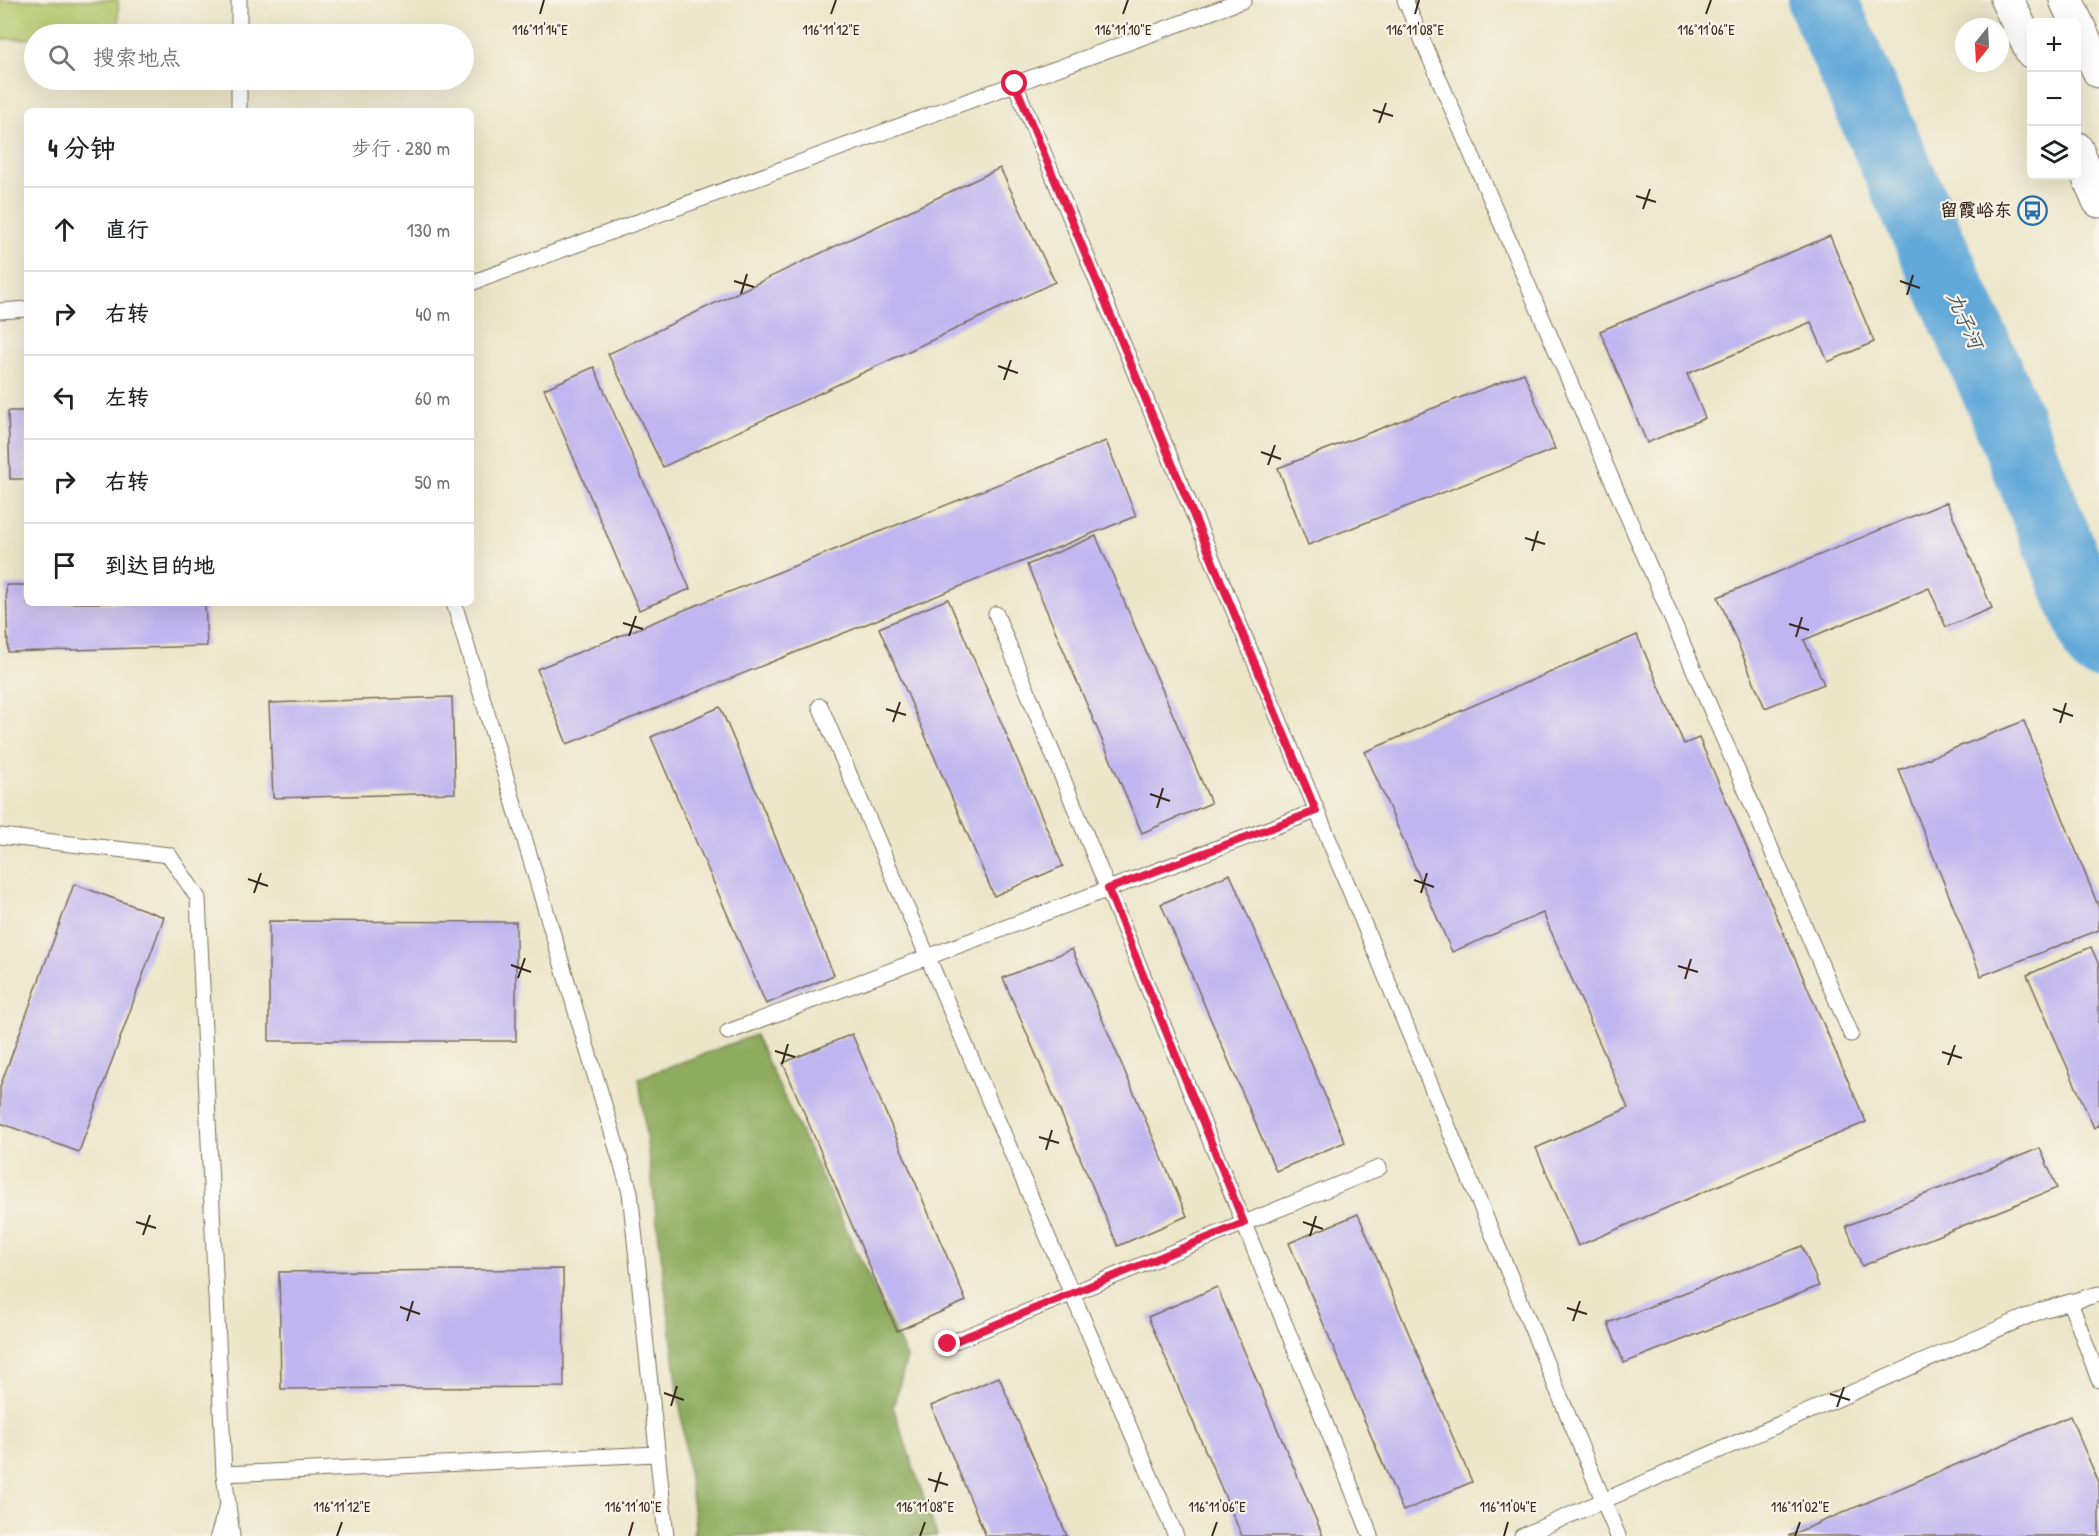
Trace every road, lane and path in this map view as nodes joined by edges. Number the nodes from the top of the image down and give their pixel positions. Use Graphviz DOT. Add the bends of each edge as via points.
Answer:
graph roads {
  1 [pos="239,0"];
  2 [pos="1244,0"];
  3 [pos="1405,0"];
  4 [pos="2007,0"];
  5 [pos="2067,0"];
  6 [pos="239,24"];
  7 [pos="2027,43"];
  8 [pos="2099,70"];
  9 [pos="1015,84"];
  10 [pos="239,90"];
  11 [pos="239,108"];
  12 [pos="2081,160"];
  13 [pos="2099,201"];
  14 [pos="474,282"];
  15 [pos="24,309"];
  16 [pos="0,311"];
  17 [pos="455,606"];
  18 [pos="996,614"];
  19 [pos="820,706"];
  20 [pos="1316,811"];
  21 [pos="0,836"];
  22 [pos="1108,889"];
  23 [pos="928,957"];
  24 [pos="728,1032"];
  25 [pos="1851,1034"];
  26 [pos="1379,1168"];
  27 [pos="1244,1223"];
  28 [pos="1072,1294"];
  29 [pos="2099,1294"];
  30 [pos="2070,1302"];
  31 [pos="948,1344"];
  32 [pos="2099,1380"];
  33 [pos="657,1454"];
  34 [pos="224,1474"];
  35 [pos="1603,1501"];
  36 [pos="228,1504"];
  37 [pos="218,1536"];
  38 [pos="232,1536"];
  39 [pos="666,1536"];
  40 [pos="1176,1536"];
  41 [pos="1371,1536"];
  42 [pos="1522,1536"];
  43 [pos="1618,1536"];
  1 -- 6 [label="lane"];
  2 -- 9 [label="lane"];
  3 -- 25 [label="lane"];
  4 -- 7 [label="main road"];
  5 -- 8 [label="main road"];
  9 -- 14 [label="lane"];
  9 -- 20 [label="lane"];
  10 -- 11 [label="lane"];
  12 -- 13 [label="main road"];
  15 -- 16 [label="lane"];
  17 -- 33 [label="lane" via="630,1192"];
  18 -- 22 [label="lane"];
  19 -- 23 [label="lane"];
  20 -- 22 [label="lane"];
  20 -- 35 [label="lane"];
  21 -- 34 [label="lane" via="169,855 198,898"];
  22 -- 23 [label="lane"];
  22 -- 27 [label="lane"];
  23 -- 24 [label="lane"];
  23 -- 28 [label="lane"];
  26 -- 27 [label="lane"];
  27 -- 28 [label="lane"];
  27 -- 41 [label="lane"];
  28 -- 31 [label="lane"];
  28 -- 40 [label="lane"];
  29 -- 30 [label="lane"];
  30 -- 32 [label="lane"];
  30 -- 35 [label="lane" via="2042,1310"];
  33 -- 34 [label="lane"];
  33 -- 39 [label="lane"];
  34 -- 36 [label="lane"];
  35 -- 42 [label="lane"];
  35 -- 43 [label="lane"];
  36 -- 37 [label="lane"];
  36 -- 38 [label="lane"];
}
